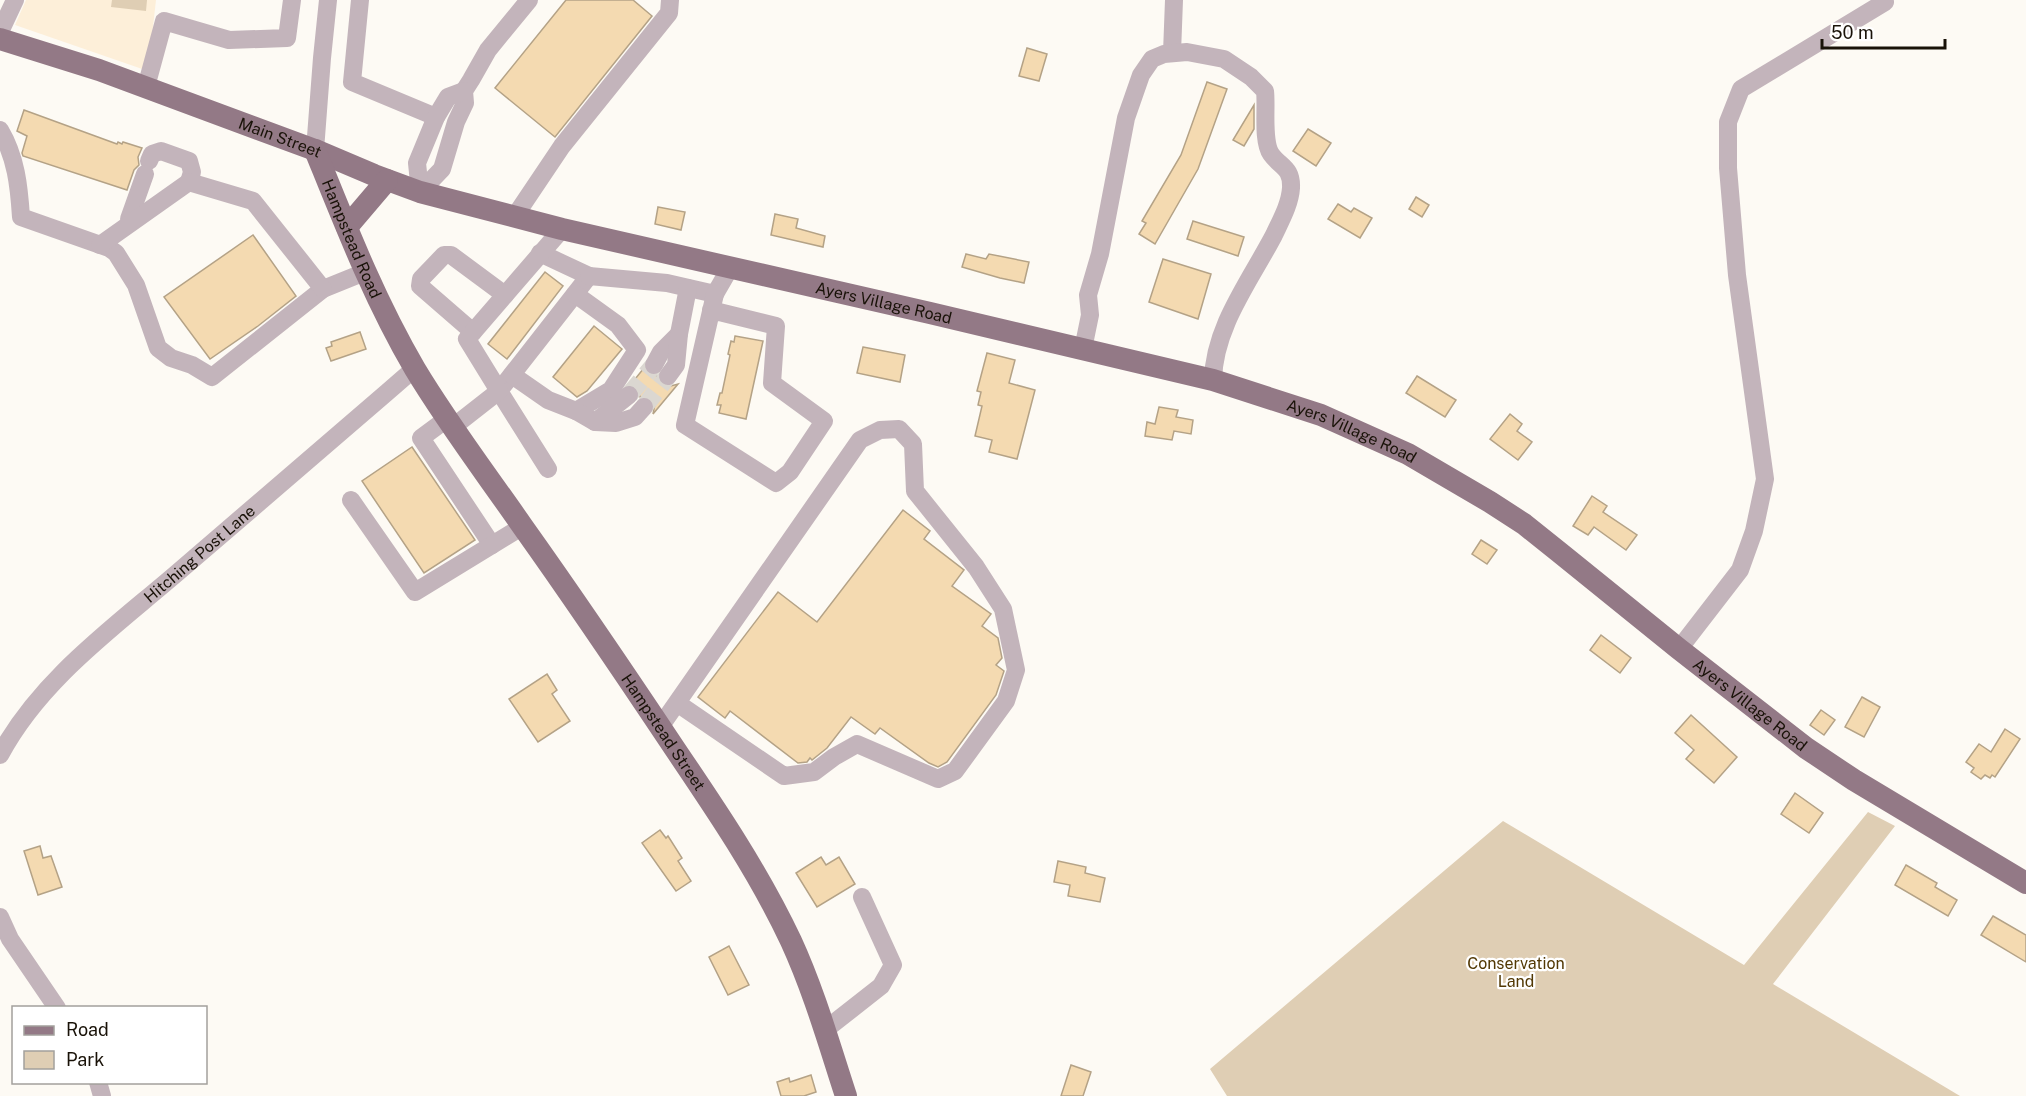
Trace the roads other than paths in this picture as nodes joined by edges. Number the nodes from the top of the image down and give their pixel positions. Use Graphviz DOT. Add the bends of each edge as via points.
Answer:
graph roads {
  1 [pos="15,0"];
  2 [pos="292,0"];
  3 [pos="328,0"];
  4 [pos="360,0"];
  5 [pos="529,0"];
  6 [pos="670,0"];
  7 [pos="1174,0"];
  8 [pos="1885,2"];
  9 [pos="1,40"];
  10 [pos="1172,53"];
  11 [pos="146,87"];
  12 [pos="464,91"];
  13 [pos="436,117"];
  14 [pos="0,130"];
  15 [pos="315,150"];
  16 [pos="387,180"];
  17 [pos="189,182"];
  18 [pos="420,192"];
  19 [pos="515,216"];
  20 [pos="129,219"];
  21 [pos="347,227"];
  22 [pos="562,229"];
  23 [pos="100,245"];
  24 [pos="540,253"];
  25 [pos="730,268"];
  26 [pos="365,272"];
  27 [pos="589,276"];
  28 [pos="688,288"];
  29 [pos="323,289"];
  30 [pos="575,294"];
  31 [pos="505,295"];
  32 [pos="713,302"];
  33 [pos="473,332"];
  34 [pos="1083,349"];
  35 [pos="415,368"];
  36 [pos="661,371"];
  37 [pos="512,375"];
  38 [pos="1213,380"];
  39 [pos="499,391"];
  40 [pos="431,394"];
  41 [pos="630,395"];
  42 [pos="644,407"];
  43 [pos="576,411"];
  44 [pos="595,422"];
  45 [pos="450,423"];
  46 [pos="548,469"];
  47 [pos="351,500"];
  48 [pos="523,526"];
  49 [pos="492,545"];
  50 [pos="1679,649"];
  51 [pos="677,703"];
  52 [pos="660,727"];
  53 [pos="0,755"];
  54 [pos="2026,883"];
  55 [pos="862,897"];
  56 [pos="0,917"];
  57 [pos="56,1006"];
  58 [pos="825,1030"];
  59 [pos="846,1096"];
  1 -- 9 [label="street"];
  2 -- 11 [label="street" via="287,38 229,40 164,21"];
  3 -- 15 [label="street, Hampstead Road"];
  4 -- 13 [label="street" via="352,82"];
  5 -- 12 [label="street" via="488,50"];
  6 -- 19 [label="street" via="669,13 562,146"];
  7 -- 10 [label="street"];
  8 -- 50 [label="street" via="1741,89 1728,122 1737,275 1765,479 1754,531 1740,570"];
  9 -- 11 [label="main road, Main Street"];
  10 -- 34 [label="street" via="1152,59 1141,75 1126,118 1100,254 1088,295 1090,315"];
  10 -- 38 [label="street" via="1224,59 1265,91 1267,143 1271,154 1290,175 1291,188 1282,218 1226,322 1213,360"];
  11 -- 15 [label="main road, Main Street"];
  12 -- 13 [label="street" via="447,97"];
  12 -- 18 [label="street" via="465,103 442,169"];
  13 -- 18 [label="street" via="417,164"];
  14 -- 23 [label="street" via="14,162 21,217"];
  15 -- 16 [label="main road, Main Street"];
  15 -- 21 [label="main road, Hampstead Road"];
  16 -- 18 [label="main road, Main Street"];
  16 -- 21 [label="main road"];
  17 -- 20 [label="street" via="189,161 161,151 152,154"];
  17 -- 23 [label="street"];
  17 -- 29 [label="street" via="253,201"];
  18 -- 19 [label="main road, Main Street"];
  19 -- 22 [label="main road, Main Street"];
  21 -- 26 [label="main road, Hampstead Road"];
  22 -- 24 [label="street"];
  22 -- 25 [label="main road, Ayers Village Road"];
  23 -- 29 [label="street" via="116,253 136,285 158,348 213,377"];
  24 -- 27 [label="street"];
  24 -- 31 [label="street"];
  25 -- 32 [label="street"];
  25 -- 34 [label="main road, Ayers Village Road"];
  26 -- 29 [label="street"];
  26 -- 35 [label="main road, Hampstead Road"];
  27 -- 28 [label="street"];
  27 -- 30 [label="street"];
  28 -- 32 [label="street"];
  28 -- 36 [label="street" via="676,365"];
  30 -- 37 [label="street"];
  30 -- 43 [label="street" via="618,325 637,351 611,390"];
  31 -- 33 [label="street"];
  31 -- 33 [label="street" via="451,255 444,255 421,279 420,286"];
  32 -- 32 [label="street" via="685,425 776,483 790,472 824,421 772,383 776,326"];
  33 -- 39 [label="street" via="467,339"];
  34 -- 38 [label="main road, Ayers Village Road"];
  35 -- 40 [label="main road, Hampstead Road"];
  35 -- 53 [label="street, Hitching Post Lane" via="85,652 31,707"];
  37 -- 39 [label="street"];
  37 -- 43 [label="street" via="548,400"];
  38 -- 50 [label="main road, Ayers Village Road" via="1321,415 1450,477 1524,524"];
  39 -- 45 [label="street"];
  39 -- 46 [label="street"];
  40 -- 45 [label="main road, Hampstead Street"];
  41 -- 44 [label="street"];
  42 -- 44 [label="street" via="635,417 616,423"];
  43 -- 44 [label="street"];
  45 -- 48 [label="main road, Hampstead Street"];
  45 -- 49 [label="street" via="421,438"];
  47 -- 49 [label="street" via="415,592"];
  48 -- 49 [label="street"];
  48 -- 52 [label="main road, Hampstead Street"];
  50 -- 54 [label="main road, Ayers Village Road" via="1806,748"];
  51 -- 51 [label="street" via="860,440 879,430 899,429 913,444 915,491 976,567 1003,609 1016,670 1006,701 955,771 938,779 856,744 814,772 784,776"];
  51 -- 52 [label="street"];
  52 -- 58 [label="main road, Hampstead Street" via="738,844 790,939"];
  55 -- 58 [label="street" via="893,964 881,986"];
  56 -- 57 [label="street" via="10,939"];
  58 -- 59 [label="main road, Hampstead Street"];
}
